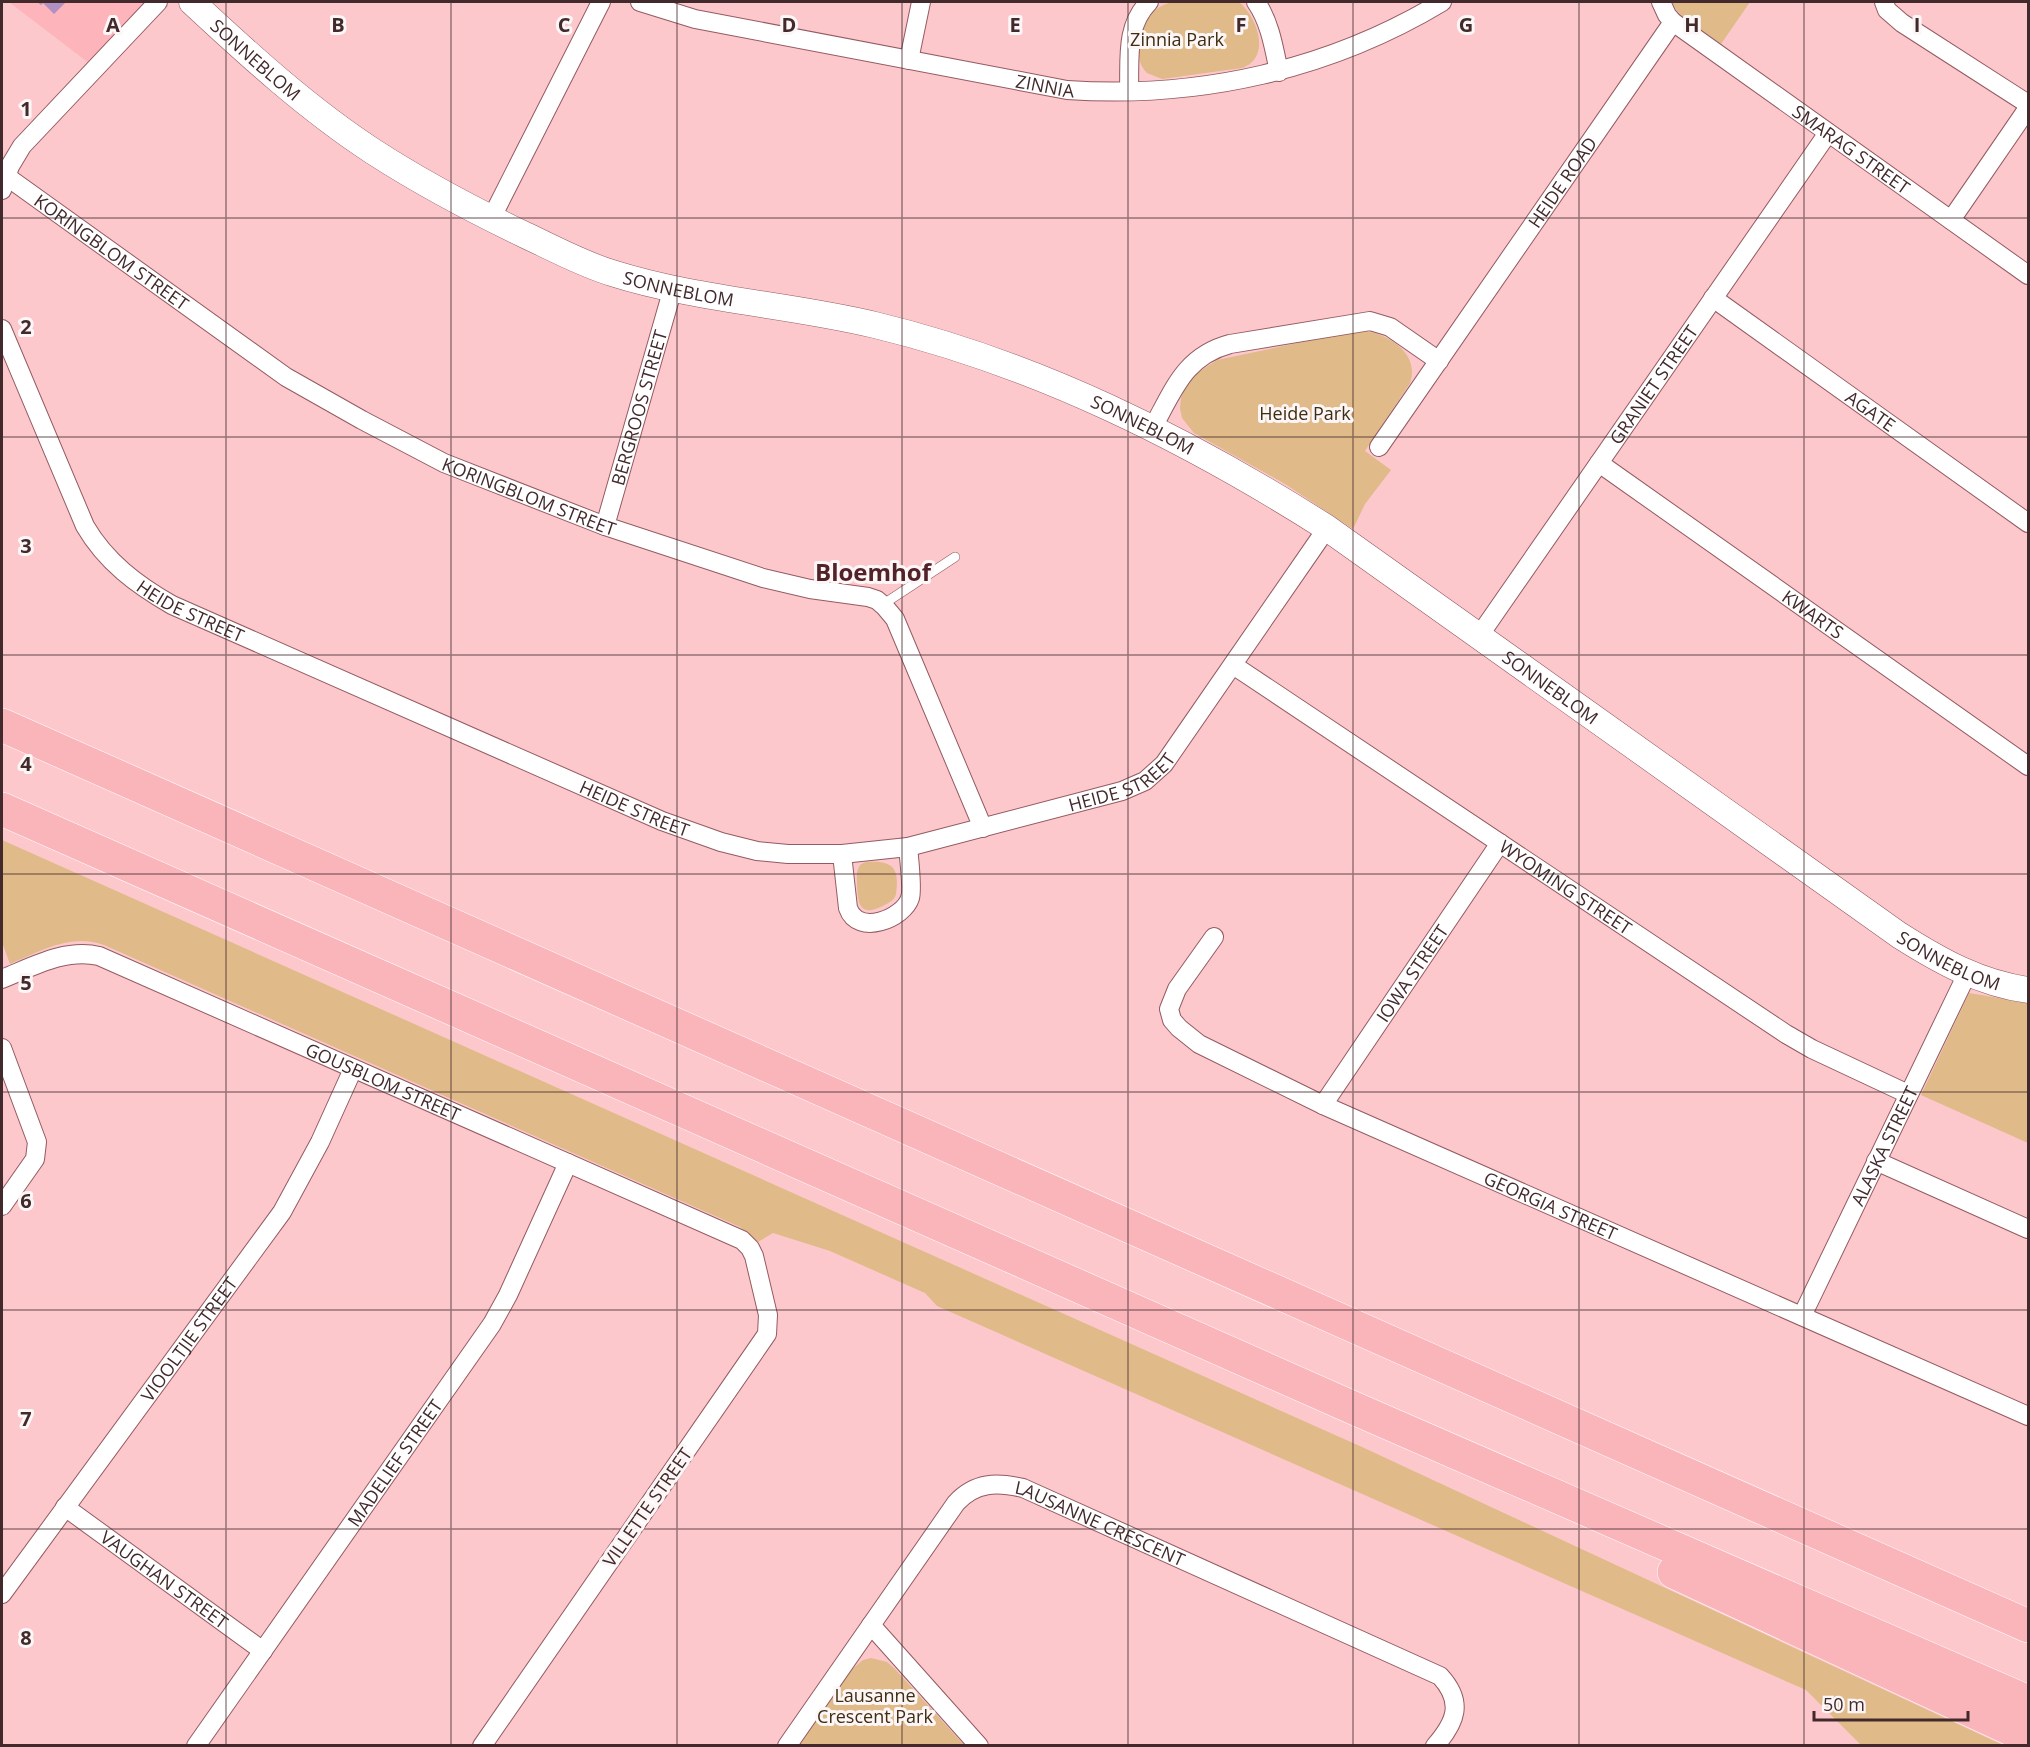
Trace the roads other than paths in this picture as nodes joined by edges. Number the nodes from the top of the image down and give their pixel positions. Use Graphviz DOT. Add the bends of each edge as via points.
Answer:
graph roads {
  1 [pos="158,2"];
  2 [pos="192,2"];
  3 [pos="601,2"];
  4 [pos="640,2"];
  5 [pos="921,2"];
  6 [pos="1149,2"];
  7 [pos="1256,2"];
  8 [pos="1442,2"];
  9 [pos="1660,2"];
  10 [pos="1884,2"];
  11 [pos="1673,22"];
  12 [pos="909,60"];
  13 [pos="1279,72"];
  14 [pos="1130,91"];
  15 [pos="2028,106"];
  16 [pos="1828,132"];
  17 [pos="4,183"];
  18 [pos="491,219"];
  19 [pos="1951,220"];
  20 [pos="2028,275"];
  21 [pos="673,288"];
  22 [pos="1713,298"];
  23 [pos="2,329"];
  24 [pos="1439,361"];
  25 [pos="1153,427"];
  26 [pos="1379,447"];
  27 [pos="1599,464"];
  28 [pos="2028,523"];
  29 [pos="605,526"];
  30 [pos="1327,528"];
  31 [pos="955,557"];
  32 [pos="882,604"];
  33 [pos="1479,636"];
  34 [pos="1233,664"];
  35 [pos="2,725"];
  36 [pos="2028,766"];
  37 [pos="2,808"];
  38 [pos="983,828"];
  39 [pos="1500,843"];
  40 [pos="908,847"];
  41 [pos="842,854"];
  42 [pos="1214,937"];
  43 [pos="1967,974"];
  44 [pos="2,979"];
  45 [pos="2028,990"];
  46 [pos="2,1048"];
  47 [pos="353,1069"];
  48 [pos="1908,1094"];
  49 [pos="1323,1105"];
  50 [pos="1876,1161"];
  51 [pos="568,1164"];
  52 [pos="2,1206"];
  53 [pos="2028,1229"];
  54 [pos="754,1256"];
  55 [pos="1802,1316"];
  56 [pos="1349,1406"];
  57 [pos="2028,1416"];
  58 [pos="1690,1477"];
  59 [pos="65,1507"];
  60 [pos="2,1593"];
  61 [pos="2028,1603"];
  62 [pos="871,1625"];
  63 [pos="2028,1626"];
  64 [pos="263,1651"];
  65 [pos="2028,1702"];
  66 [pos="2028,1737"];
  67 [pos="195,1746"];
  68 [pos="482,1746"];
  69 [pos="787,1746"];
  70 [pos="979,1746"];
  71 [pos="1435,1746"];
  1 -- 17 [label="street" via="14,156"];
  2 -- 18 [label="street, SONNEBLOM" via="281,82 362,144"];
  3 -- 18 [label="street"];
  4 -- 12 [label="street, ZINNIA" via="695,19"];
  5 -- 12 [label="street"];
  6 -- 14 [label="street" via="1133,26"];
  7 -- 13 [label="street" via="1271,36"];
  8 -- 13 [label="street, ZINNIA" via="1366,41"];
  9 -- 11 [label="street"];
  10 -- 15 [label="street" via="1902,23"];
  11 -- 16 [label="street, SMARAG STREET"];
  11 -- 24 [label="street, HEIDE ROAD"];
  12 -- 14 [label="street, ZINNIA" via="1067,90"];
  13 -- 14 [label="street, ZINNIA" via="1239,81"];
  15 -- 19 [label="street"];
  16 -- 19 [label="street, SMARAG STREET"];
  16 -- 22 [label="street, GRANIET STREET"];
  17 -- 29 [label="street, KORINGBLOM STREET" via="286,377 444,463"];
  18 -- 21 [label="street, SONNEBLOM" via="611,273"];
  19 -- 20 [label="street, SMARAG STREET"];
  21 -- 25 [label="street, SONNEBLOM" via="875,325 937,342 1020,370"];
  21 -- 29 [label="street, BERGROOS STREET"];
  22 -- 27 [label="street, GRANIET STREET"];
  22 -- 28 [label="street, AGATE"];
  23 -- 41 [label="street, HEIDE STREET" via="90,534 121,571 153,594 662,821 757,851"];
  24 -- 25 [label="street" via="1390,327 1370,321 1230,344 1191,364"];
  24 -- 26 [label="street, HEIDE ROAD"];
  25 -- 30 [label="street, SONNEBLOM"];
  27 -- 33 [label="street, GRANIET STREET"];
  27 -- 36 [label="street, KWARTS"];
  29 -- 32 [label="street, KORINGBLOM STREET" via="763,578 810,590 868,597"];
  30 -- 33 [label="street, SONNEBLOM"];
  30 -- 34 [label="street, HEIDE STREET"];
  31 -- 32 [label="lane"];
  32 -- 38 [label="street" via="895,619"];
  33 -- 43 [label="street, SONNEBLOM" via="1899,934"];
  34 -- 38 [label="street, HEIDE STREET" via="1164,764 1145,781 1122,791"];
  34 -- 39 [label="street, WYOMING STREET"];
  35 -- 58 [label="highway"];
  37 -- 56 [label="highway"];
  38 -- 40 [label="street, HEIDE STREET"];
  39 -- 48 [label="street, WYOMING STREET" via="1786,1034"];
  39 -- 49 [label="street, IOWA STREET"];
  40 -- 41 [label="street, HEIDE STREET"];
  40 -- 41 [label="street" via="911,898 896,914 865,924 850,916"];
  42 -- 49 [label="street, GEORGIA STREET" via="1176,989 1169,1009 1172,1020 1199,1044"];
  43 -- 45 [label="street, SONNEBLOM"];
  43 -- 48 [label="street, ALASKA STREET"];
  44 -- 47 [label="street, GOUSBLOM STREET" via="69,954 99,956"];
  46 -- 52 [label="street" via="37,1142 35,1160"];
  47 -- 51 [label="street, GOUSBLOM STREET"];
  47 -- 59 [label="street, VIOOLTJIE STREET" via="282,1212"];
  48 -- 50 [label="street, ALASKA STREET"];
  49 -- 55 [label="street, GEORGIA STREET"];
  50 -- 53 [label="street"];
  50 -- 55 [label="street, ALASKA STREET"];
  51 -- 54 [label="street, GOUSBLOM STREET" via="742,1240"];
  51 -- 64 [label="street, MADELIEF STREET" via="492,1324"];
  54 -- 68 [label="street, VILLETTE STREET" via="768,1315 767,1334"];
  55 -- 57 [label="street, GEORGIA STREET"];
  56 -- 65 [label="highway"];
  56 -- 66 [label="highway" via="1460,1470"];
  58 -- 61 [label="highway"];
  58 -- 63 [label="highway"];
  59 -- 60 [label="street, VIOOLTJIE STREET"];
  59 -- 64 [label="street, VAUGHAN STREET"];
  62 -- 69 [label="street, LAUSANNE CRESCENT"];
  62 -- 70 [label="street"];
  62 -- 71 [label="street, LAUSANNE CRESCENT" via="963,1495 985,1484 1005,1484 1023,1488 1440,1676 1452,1694 1455,1713 1449,1729"];
  64 -- 67 [label="street, MADELIEF STREET"];
}
